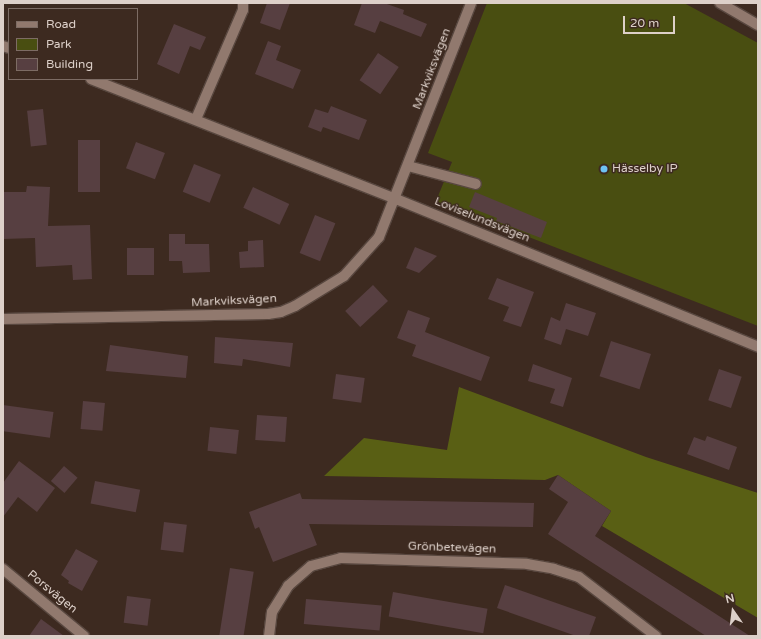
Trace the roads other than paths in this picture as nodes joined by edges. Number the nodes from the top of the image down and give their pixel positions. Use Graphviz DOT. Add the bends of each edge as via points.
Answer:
graph roads {
  1 [pos="243,3"];
  2 [pos="471,3"];
  3 [pos="720,3"];
  4 [pos="758,25"];
  5 [pos="94,80"];
  6 [pos="196,119"];
  7 [pos="408,166"];
  8 [pos="476,184"];
  9 [pos="396,199"];
  10 [pos="3,319"];
  11 [pos="758,347"];
  12 [pos="3,569"];
  13 [pos="84,636"];
  14 [pos="269,636"];
  15 [pos="656,636"];
  1 -- 6 [label="street" via="243,10"];
  2 -- 7 [label="street, Markviksvägen"];
  3 -- 4 [label="street"];
  5 -- 6 [label="street, Loviselundsvägen"];
  6 -- 9 [label="street, Loviselundsvägen"];
  7 -- 8 [label="street"];
  7 -- 9 [label="street, Markviksvägen"];
  9 -- 10 [label="street, Markviksvägen" via="379,237 344,276 281,312 247,315"];
  9 -- 11 [label="street, Loviselundsvägen"];
  12 -- 13 [label="street, Porsvägen"];
  14 -- 15 [label="street, Grönbetevägen" via="272,612 288,586 311,566 341,558 527,564 554,569 580,577"];
}
